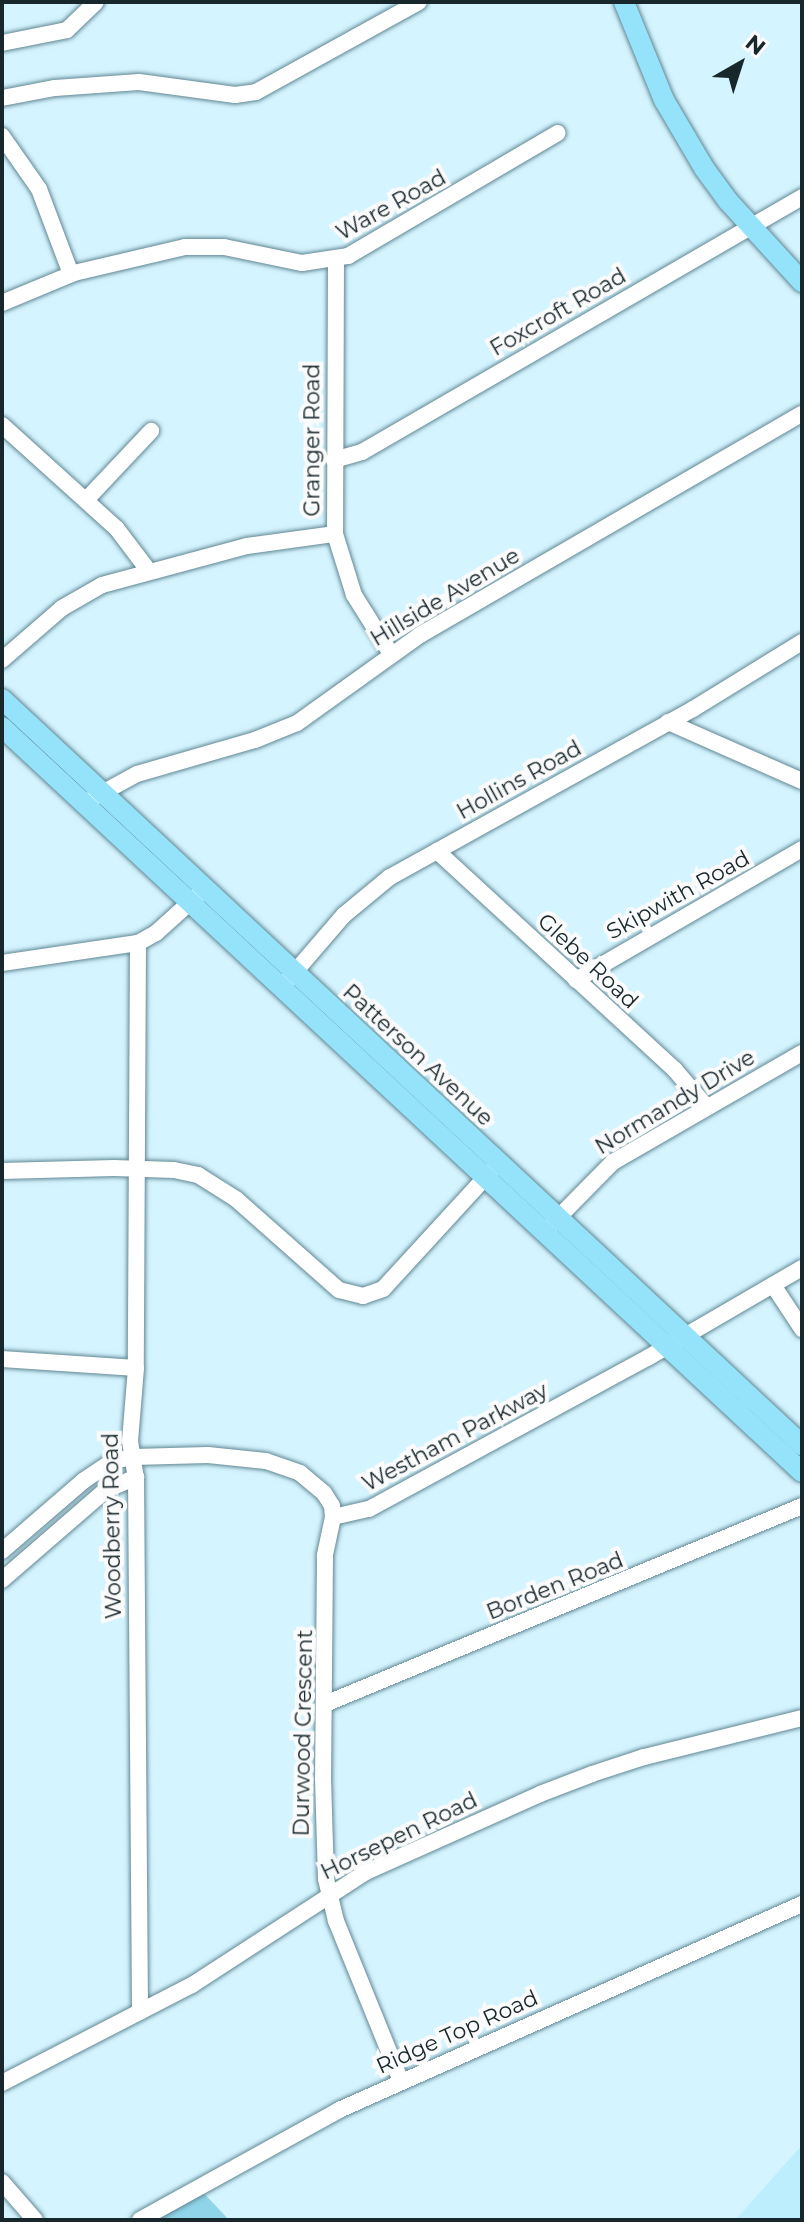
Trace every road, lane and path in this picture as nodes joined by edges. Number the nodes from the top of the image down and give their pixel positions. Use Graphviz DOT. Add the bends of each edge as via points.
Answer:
graph roads {
  1 [pos="96,2"];
  2 [pos="419,2"];
  3 [pos="624,2"];
  4 [pos="2,43"];
  5 [pos="2,98"];
  6 [pos="558,133"];
  7 [pos="2,136"];
  8 [pos="802,197"];
  9 [pos="751,227"];
  10 [pos="336,260"];
  11 [pos="71,274"];
  12 [pos="802,282"];
  13 [pos="2,303"];
  14 [pos="802,414"];
  15 [pos="2,425"];
  16 [pos="151,431"];
  17 [pos="334,460"];
  18 [pos="86,500"];
  19 [pos="335,534"];
  20 [pos="148,570"];
  21 [pos="802,642"];
  22 [pos="391,654"];
  23 [pos="2,660"];
  24 [pos="2,699"];
  25 [pos="668,722"];
  26 [pos="2,727"];
  27 [pos="802,781"];
  28 [pos="93,798"];
  29 [pos="802,849"];
  30 [pos="437,851"];
  31 [pos="197,895"];
  32 [pos="138,943"];
  33 [pos="2,963"];
  34 [pos="289,980"];
  35 [pos="576,980"];
  36 [pos="802,1053"];
  37 [pos="706,1106"];
  38 [pos="136,1169"];
  39 [pos="492,1170"];
  40 [pos="2,1171"];
  41 [pos="551,1225"];
  42 [pos="802,1268"];
  43 [pos="773,1285"];
  44 [pos="802,1329"];
  45 [pos="675,1340"];
  46 [pos="2,1359"];
  47 [pos="136,1368"];
  48 [pos="802,1445"];
  49 [pos="133,1457"];
  50 [pos="802,1472"];
  51 [pos="136,1477"];
  52 [pos="802,1506"];
  53 [pos="333,1517"];
  54 [pos="2,1551"];
  55 [pos="2,1580"];
  56 [pos="325,1704"];
  57 [pos="802,1718"];
  58 [pos="329,1894"];
  59 [pos="802,1904"];
  60 [pos="140,2012"];
  61 [pos="401,2081"];
  62 [pos="2,2083"];
  63 [pos="2,2182"];
  64 [pos="35,2220"];
  65 [pos="140,2220"];
  1 -- 4 [label="street" via="67,30"];
  2 -- 5 [label="street" via="247,94 139,82"];
  3 -- 9 [label="main road" via="683,135"];
  6 -- 10 [label="street, Ware Road"];
  7 -- 11 [label="street" via="39,189"];
  8 -- 9 [label="street, Foxcroft Road"];
  9 -- 12 [label="main road"];
  9 -- 17 [label="street, Foxcroft Road" via="362,452"];
  10 -- 11 [label="street, Ware Road" via="302,263 224,247 185,247"];
  10 -- 17 [label="street, Granger Road"];
  11 -- 13 [label="street, Ware Road"];
  14 -- 22 [label="street, Hillside Avenue"];
  15 -- 18 [label="street"];
  16 -- 18 [label="street"];
  17 -- 19 [label="street, Granger Road"];
  18 -- 20 [label="street"];
  19 -- 20 [label="street" via="247,546"];
  19 -- 22 [label="street, Granger Road" via="354,595"];
  20 -- 23 [label="street" via="75,600"];
  21 -- 25 [label="street, Hollins Road"];
  22 -- 28 [label="street, Hillside Avenue" via="321,708 274,734 137,774"];
  24 -- 28 [label="main road, Patterson Avenue"];
  25 -- 27 [label="street"];
  25 -- 30 [label="street, Hollins Road"];
  26 -- 28 [label="main road, Patterson Avenue"];
  28 -- 31 [label="main road, Patterson Avenue"];
  29 -- 35 [label="street, Skipwith Road"];
  30 -- 34 [label="street, Hollins Road" via="363,896"];
  30 -- 35 [label="street, Glebe Road"];
  31 -- 32 [label="street"];
  31 -- 34 [label="main road, Patterson Avenue"];
  32 -- 33 [label="street"];
  32 -- 38 [label="street, Woodberry Road"];
  34 -- 39 [label="main road, Patterson Avenue"];
  35 -- 37 [label="street, Glebe Road" via="675,1070"];
  36 -- 37 [label="street, Normandy Drive"];
  37 -- 41 [label="street, Normandy Drive" via="613,1162"];
  38 -- 39 [label="street" via="186,1172 216,1184 339,1290 363,1296 383,1289"];
  38 -- 40 [label="street"];
  38 -- 47 [label="street, Woodberry Road"];
  39 -- 41 [label="main road, Patterson Avenue"];
  41 -- 45 [label="main road, Patterson Avenue"];
  42 -- 43 [label="street, Westham Parkway"];
  43 -- 44 [label="street"];
  43 -- 45 [label="street, Westham Parkway"];
  45 -- 48 [label="main road, Patterson Avenue"];
  45 -- 50 [label="main road, Patterson Avenue"];
  45 -- 53 [label="street, Westham Parkway" via="369,1509"];
  46 -- 47 [label="street"];
  47 -- 49 [label="street, Woodberry Road"];
  49 -- 51 [label="street, Woodberry Road"];
  49 -- 53 [label="street" via="208,1455 266,1461 314,1484 332,1506"];
  49 -- 54 [label="street" via="113,1461 83,1481"];
  51 -- 55 [label="street" via="106,1490"];
  51 -- 60 [label="street, Woodberry Road"];
  52 -- 56 [label="street, Borden Road"];
  53 -- 56 [label="street, Durwood Crescent" via="325,1556"];
  56 -- 58 [label="street, Durwood Crescent" via="323,1844"];
  57 -- 58 [label="street, Horsepen Road" via="644,1757 540,1794 366,1872"];
  58 -- 60 [label="street, Horsepen Road" via="238,1957"];
  58 -- 61 [label="street, Durwood Crescent"];
  59 -- 61 [label="street, Ridge Top Road"];
  60 -- 62 [label="street, Horsepen Road"];
  61 -- 65 [label="street, Ridge Top Road"];
  63 -- 64 [label="street"];
}
